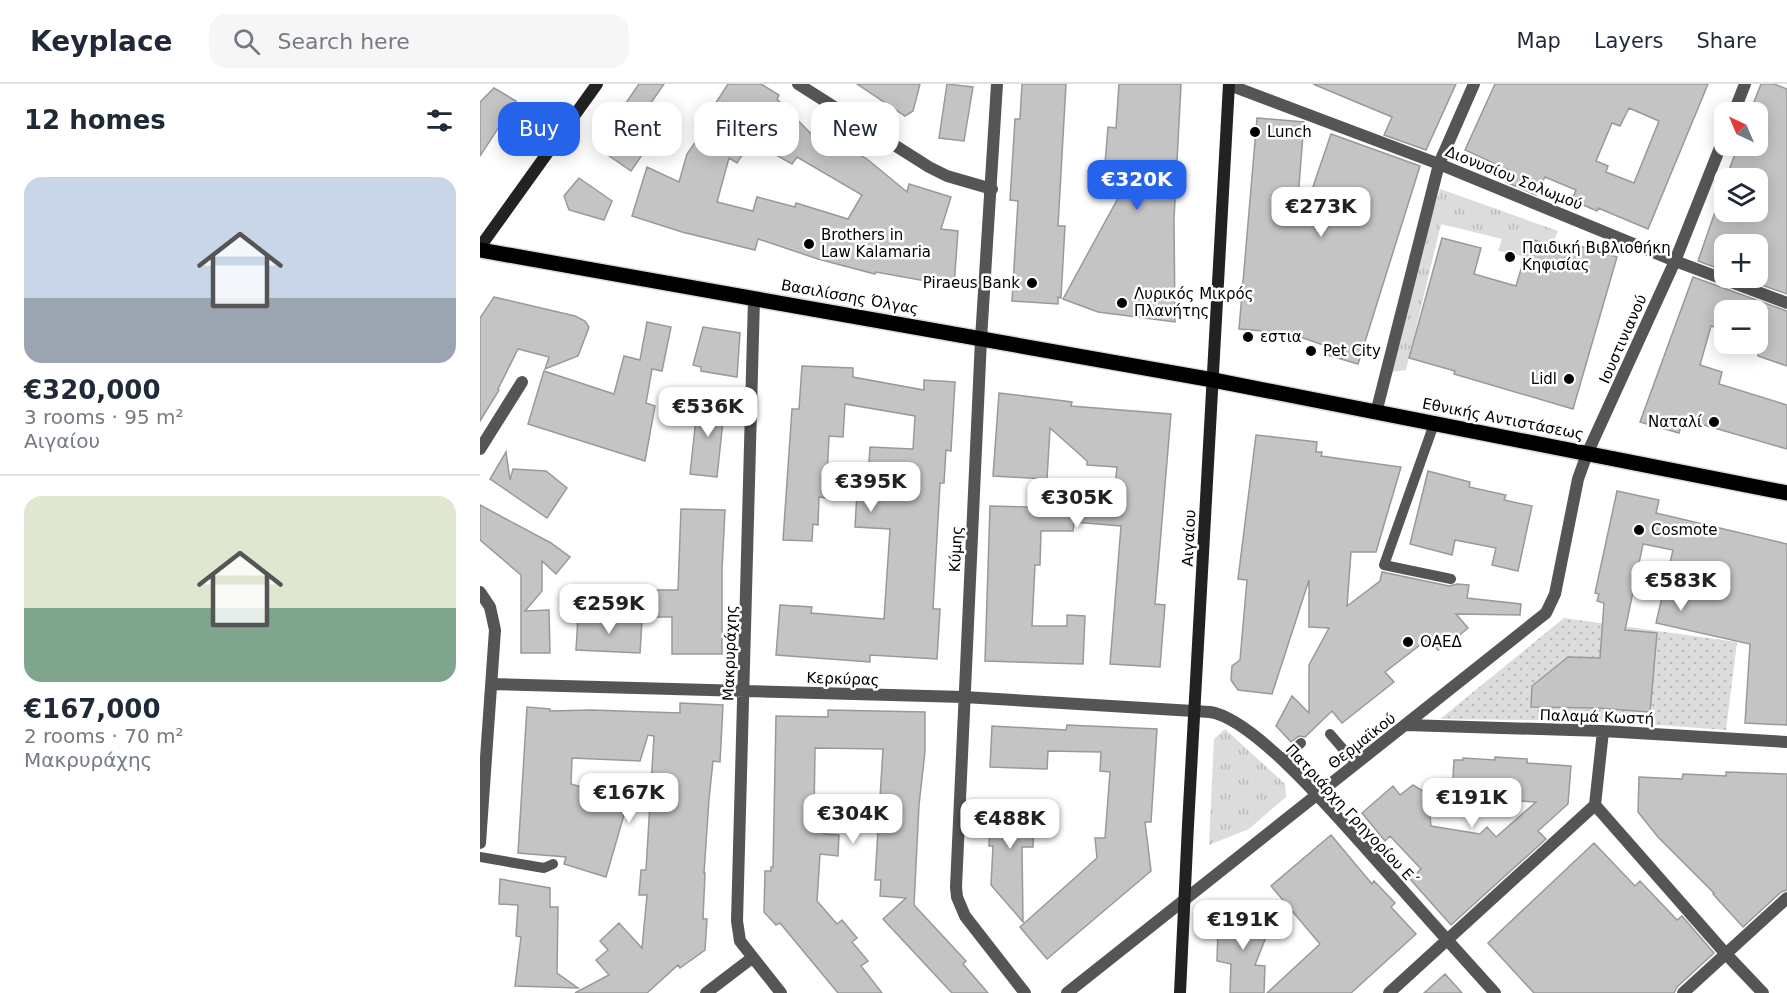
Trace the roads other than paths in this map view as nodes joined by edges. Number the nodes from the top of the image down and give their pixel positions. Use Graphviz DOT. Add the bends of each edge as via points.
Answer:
graph roads {
  1 [pos="597,84"];
  2 [pos="798,84"];
  3 [pos="997,84"];
  4 [pos="1474,84"];
  5 [pos="1745,84"];
  6 [pos="1229,85"];
  7 [pos="1738,102"];
  8 [pos="1717,156"];
  9 [pos="1439,164"];
  10 [pos="992,189"];
  11 [pos="480,249"];
  12 [pos="1675,261"];
  13 [pos="754,298"];
  14 [pos="1787,303"];
  15 [pos="981,339"];
  16 [pos="1213,380"];
  17 [pos="522,381"];
  18 [pos="1376,413"];
  19 [pos="1434,424"];
  20 [pos="480,449"];
  21 [pos="1587,454"];
  22 [pos="1787,493"];
  23 [pos="1451,579"];
  24 [pos="480,592"];
  25 [pos="492,684"];
  26 [pos="744,690"];
  27 [pos="964,697"];
  28 [pos="1194,711"];
  29 [pos="1406,725"];
  30 [pos="1603,731"];
  31 [pos="1330,734"];
  32 [pos="1787,742"];
  33 [pos="1301,743"];
  34 [pos="1282,760"];
  35 [pos="1356,764"];
  36 [pos="1317,795"];
  37 [pos="1595,806"];
  38 [pos="480,843"];
  39 [pos="480,857"];
  40 [pos="553,864"];
  41 [pos="1787,898"];
  42 [pos="1184,900"];
  43 [pos="1448,941"];
  44 [pos="1725,953"];
  45 [pos="752,958"];
  46 [pos="706,993"];
  47 [pos="781,993"];
  48 [pos="1025,993"];
  49 [pos="1067,993"];
  50 [pos="1180,993"];
  51 [pos="1389,993"];
  52 [pos="1495,993"];
  53 [pos="1683,993"];
  54 [pos="1763,993"];
  1 -- 11 [label="main road"];
  2 -- 10 [label="street" via="929,167"];
  3 -- 10 [label="street, Κύμης"];
  4 -- 9 [label="street"];
  5 -- 7 [label="street"];
  6 -- 9 [label="street, Διονυσίου Σολωμού"];
  6 -- 16 [label="main road, Αιγαίου"];
  8 -- 12 [label="street, Ιουστινιανού"];
  9 -- 12 [label="street, Διονυσίου Σολωμού"];
  9 -- 18 [label="street"];
  10 -- 15 [label="street, Κύμης"];
  11 -- 13 [label="main road, Βασιλίσσης Όλγας"];
  12 -- 14 [label="street, Διονυσίου Σολωμού"];
  12 -- 21 [label="street, Ιουστινιανού"];
  13 -- 15 [label="main road, Βασιλίσσης Όλγας"];
  13 -- 26 [label="street, Μακρυράχης"];
  15 -- 16 [label="main road, Βασιλίσσης Όλγας"];
  15 -- 27 [label="street, Κύμης"];
  16 -- 18 [label="main road, Εθνικής Αντιστάσεως"];
  16 -- 28 [label="main road, Αιγαίου"];
  17 -- 20 [label="street"];
  18 -- 19 [label="main road, Εθνικής Αντιστάσεως"];
  19 -- 21 [label="main road, Εθνικής Αντιστάσεως"];
  19 -- 23 [label="lane" via="1384,565"];
  21 -- 22 [label="main road, Εθνικής Αντιστάσεως"];
  21 -- 29 [label="street, Θερμαϊκού" via="1578,479 1555,594 1546,613"];
  24 -- 25 [label="street" via="490,608 495,630"];
  25 -- 26 [label="street, Κερκύρας"];
  25 -- 38 [label="street"];
  26 -- 27 [label="street, Κερκύρας"];
  26 -- 45 [label="street, Μακρυράχης" via="736,921 740,941"];
  27 -- 28 [label="street, Κερκύρας"];
  27 -- 48 [label="street, Κύμης" via="957,897 965,916"];
  28 -- 34 [label="street, Πατριάρχη Γρηγορίου Ε΄" via="1230,718"];
  28 -- 42 [label="main road, Αιγαίου"];
  29 -- 30 [label="street, Παλαμά Κωστή"];
  29 -- 35 [label="street, Θερμαϊκού"];
  30 -- 32 [label="street, Παλαμά Κωστή"];
  30 -- 37 [label="street"];
  31 -- 35 [label="lane"];
  33 -- 34 [label="lane"];
  34 -- 36 [label="street, Πατριάρχη Γρηγορίου Ε΄"];
  35 -- 36 [label="street, Θερμαϊκού"];
  36 -- 42 [label="street, Θερμαϊκού"];
  36 -- 43 [label="street, Πατριάρχη Γρηγορίου Ε΄"];
  37 -- 43 [label="street"];
  37 -- 44 [label="street"];
  39 -- 40 [label="lane" via="544,868"];
  41 -- 44 [label="street"];
  42 -- 49 [label="street, Θερμαϊκού"];
  42 -- 50 [label="main road, Αιγαίου"];
  43 -- 51 [label="street"];
  43 -- 52 [label="street, Πατριάρχη Γρηγορίου Ε΄"];
  44 -- 53 [label="street"];
  44 -- 54 [label="street"];
  45 -- 46 [label="street"];
  45 -- 47 [label="street, Μακρυράχης"];
}
